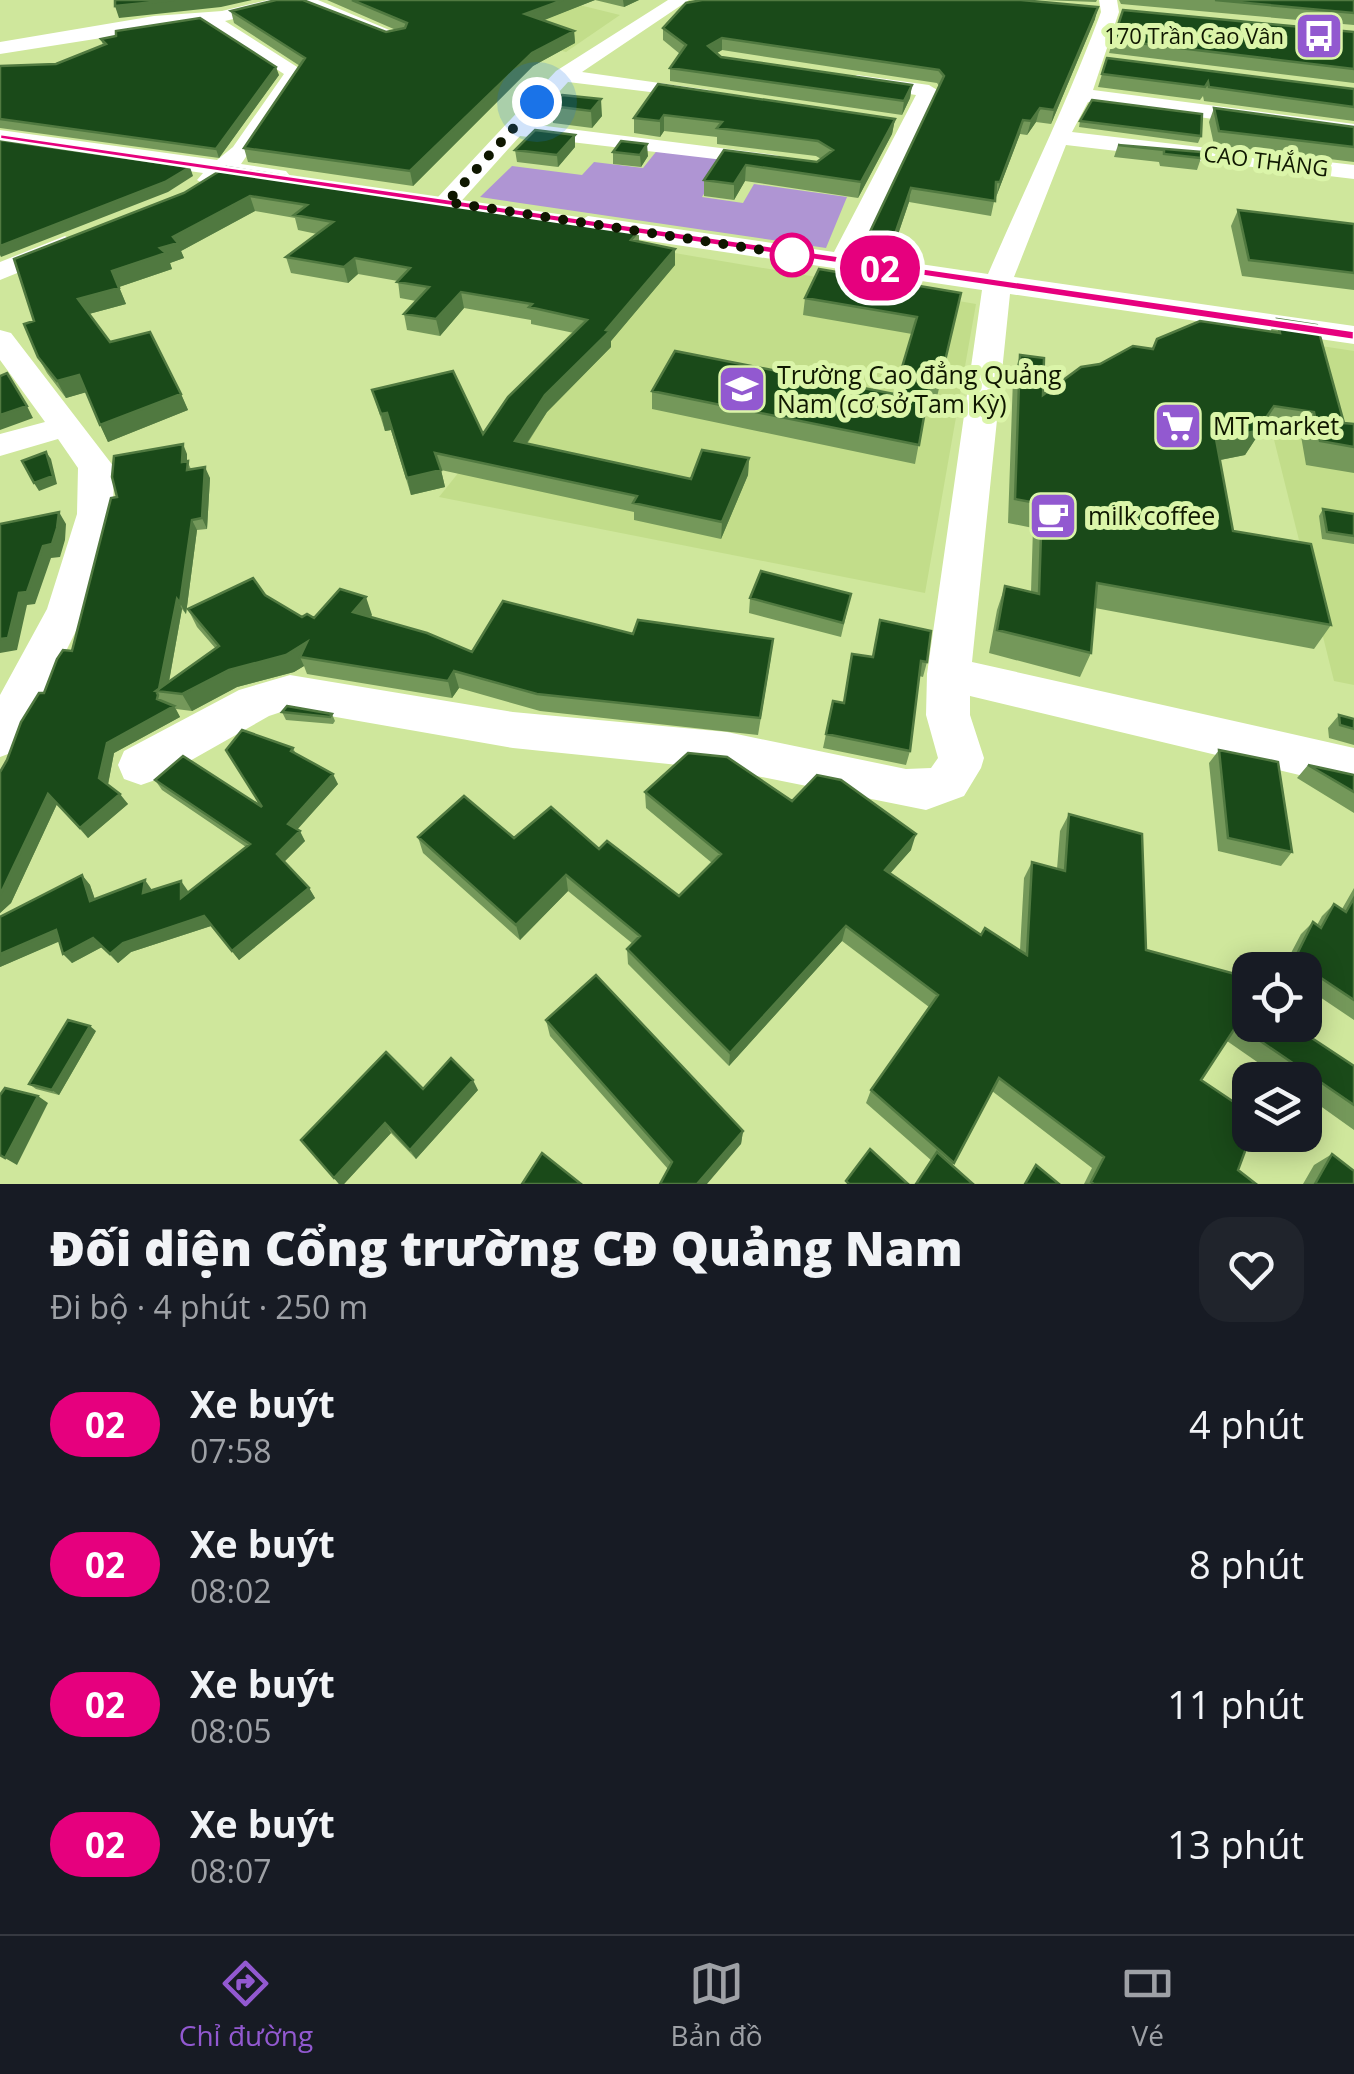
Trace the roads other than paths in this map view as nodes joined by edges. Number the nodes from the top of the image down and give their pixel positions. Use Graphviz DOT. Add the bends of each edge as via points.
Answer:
graph roads {
  1 [pos="196,0"];
  2 [pos="290,0"];
  3 [pos="302,0"];
  4 [pos="672,5"];
  5 [pos="704,7"];
  6 [pos="1110,9"];
  7 [pos="217,15"];
  8 [pos="397,37"];
  9 [pos="0,48"];
  10 [pos="563,75"];
  11 [pos="833,77"];
  12 [pos="1081,95"];
  13 [pos="734,100"];
  14 [pos="886,122"];
  15 [pos="910,126"];
  16 [pos="512,128"];
  17 [pos="1354,131"];
  18 [pos="1058,136"];
  19 [pos="0,137"];
  20 [pos="797,164"];
  21 [pos="228,168"];
  22 [pos="1354,172"];
  23 [pos="300,180"];
  24 [pos="195,190"];
  25 [pos="486,208"];
  26 [pos="565,220"];
  27 [pos="94,232"];
  28 [pos="842,262"];
  29 [pos="0,272"];
  30 [pos="997,284"];
  31 [pos="1354,335"];
  32 [pos="0,339"];
  33 [pos="63,427"];
  34 [pos="0,444"];
  35 [pos="948,674"];
  36 [pos="0,738"];
  37 [pos="141,765"];
  38 [pos="1354,768"];
  1 -- 7 [label="street"];
  2 -- 7 [label="street"];
  3 -- 8 [label="street"];
  4 -- 5 [label="street"];
  4 -- 10 [label="street"];
  6 -- 12 [label="street" via="1099,61"];
  7 -- 9 [label="street"];
  7 -- 21 [label="street" via="212,24 295,72"];
  10 -- 13 [label="street"];
  10 -- 16 [label="street"];
  11 -- 15 [label="street" via="929,91"];
  12 -- 17 [label="street"];
  12 -- 18 [label="street"];
  14 -- 15 [label="street"];
  15 -- 28 [label="street"];
  16 -- 20 [label="street"];
  16 -- 25 [label="street" via="438,201"];
  18 -- 22 [label="street, CAO THẮNG"];
  18 -- 30 [label="street"];
  19 -- 21 [label="street"];
  21 -- 23 [label="street"];
  21 -- 24 [label="street"];
  26 -- 28 [label="street"];
  27 -- 29 [label="street"];
  28 -- 30 [label="street"];
  30 -- 31 [label="street"];
  30 -- 35 [label="street"];
  32 -- 33 [label="street"];
  33 -- 34 [label="street"];
  33 -- 36 [label="street" via="96,467 96,514 67,610"];
  35 -- 37 [label="street" via="948,715 961,758 948,784 934,791 727,751 512,730 290,692 255,702"];
  35 -- 38 [label="street"];
}
